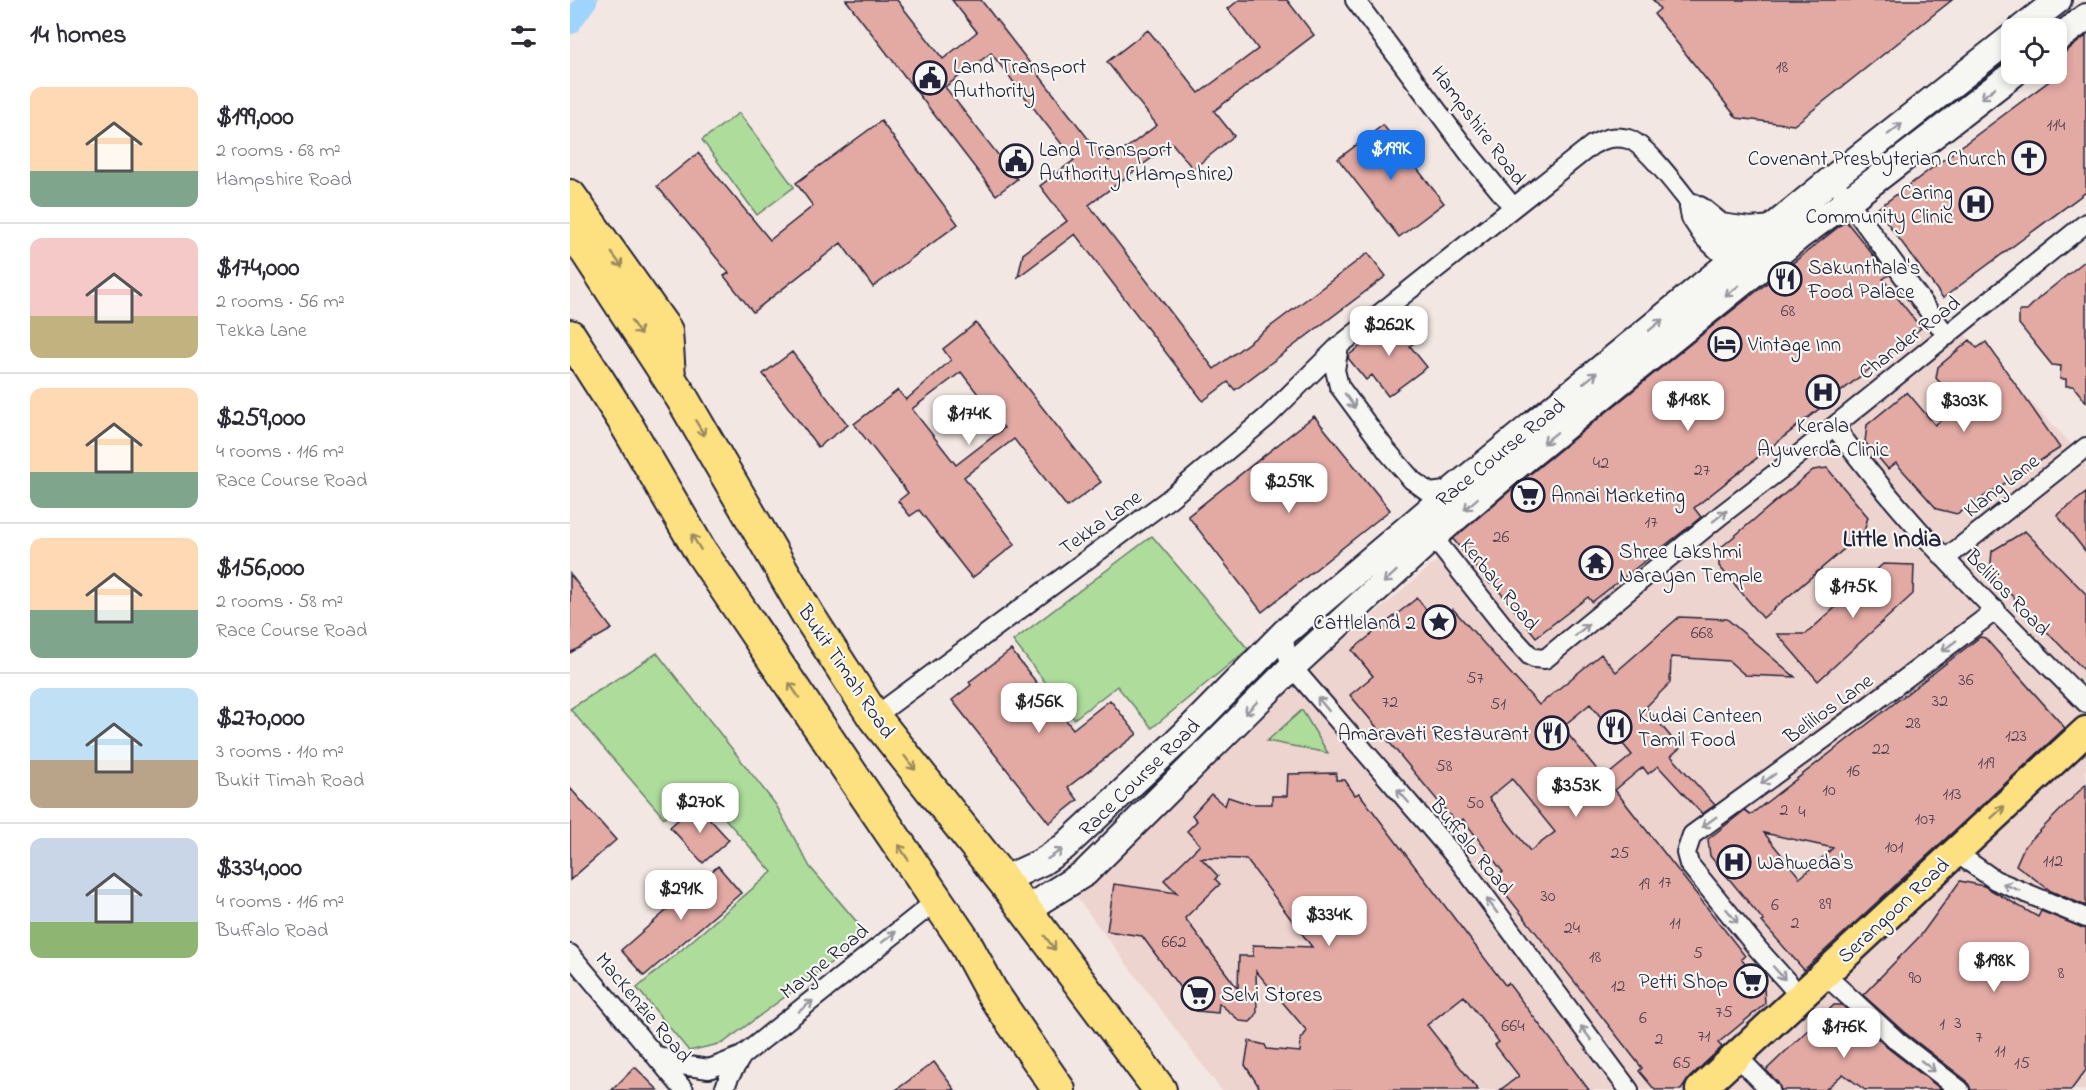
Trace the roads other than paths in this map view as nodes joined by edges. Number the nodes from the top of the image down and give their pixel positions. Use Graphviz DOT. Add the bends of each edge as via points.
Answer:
graph roads {
  1 [pos="1355,0"];
  2 [pos="2058,0"];
  3 [pos="2086,17"];
  4 [pos="2035,18"];
  5 [pos="2067,32"];
  6 [pos="2001,46"];
  7 [pos="2001,83"];
  8 [pos="1833,178"];
  9 [pos="570,196"];
  10 [pos="1848,201"];
  11 [pos="1513,207"];
  12 [pos="1693,207"];
  13 [pos="2086,223"];
  14 [pos="570,226"];
  15 [pos="1773,229"];
  16 [pos="1707,235"];
  17 [pos="1778,255"];
  18 [pos="1734,260"];
  19 [pos="1687,300"];
  20 [pos="570,336"];
  21 [pos="1947,336"];
  22 [pos="1339,346"];
  23 [pos="669,378"];
  24 [pos="1834,426"];
  25 [pos="2086,447"];
  26 [pos="1453,490"];
  27 [pos="1408,528"];
  28 [pos="1433,537"];
  29 [pos="1945,559"];
  30 [pos="1996,610"];
  31 [pos="1284,633"];
  32 [pos="1534,658"];
  33 [pos="1292,667"];
  34 [pos="2086,703"];
  35 [pos="874,717"];
  36 [pos="2086,731"];
  37 [pos="1146,771"];
  38 [pos="1166,792"];
  39 [pos="1955,852"];
  40 [pos="1003,880"];
  41 [pos="936,901"];
  42 [pos="1025,910"];
  43 [pos="2086,918"];
  44 [pos="570,954"];
  45 [pos="1824,974"];
  46 [pos="1800,996"];
  47 [pos="656,1055"];
  48 [pos="1736,1055"];
  49 [pos="742,1056"];
  50 [pos="684,1090"];
  51 [pos="724,1090"];
  52 [pos="1059,1090"];
  53 [pos="1160,1090"];
  54 [pos="1629,1090"];
  55 [pos="1700,1090"];
  56 [pos="1770,1090"];
  57 [pos="1959,1090"];
  1 -- 11 [label="street, Hampshire Road"];
  2 -- 4 [label="street"];
  3 -- 5 [label="street"];
  8 -- 6 [label="street, Race Course Road, one-way"];
  7 -- 10 [label="street, Race Course Road, one-way"];
  8 -- 10 [label="street"];
  8 -- 15 [label="street, Race Course Road"];
  9 -- 23 [label="highway, one-way" via="666,331"];
  10 -- 17 [label="street, Race Course Road"];
  10 -- 21 [label="street"];
  11 -- 12 [label="street, Hampshire Road" via="1592,145 1616,137 1630,139 1646,151"];
  11 -- 22 [label="street, Tekka Lane"];
  12 -- 15 [label="street" via="1720,227"];
  12 -- 16 [label="street"];
  13 -- 21 [label="street, Chander Road"];
  14 -- 23 [label="highway, Bukit Timah Road, one-way"];
  15 -- 18 [label="street, Race Course Road"];
  16 -- 18 [label="street"];
  16 -- 19 [label="street" via="1701,269"];
  17 -- 18 [label="street" via="1756,263"];
  17 -- 28 [label="street, Race Course Road, one-way"];
  18 -- 19 [label="street, Race Course Road"];
  26 -- 19 [label="street, Race Course Road, one-way"];
  41 -- 20 [label="highway, one-way" via="699,549"];
  21 -- 24 [label="street, Chander Road"];
  22 -- 26 [label="street, one-way" via="1335,370 1340,386 1387,451 1412,480 1430,493"];
  22 -- 35 [label="street, Tekka Lane" via="1267,417 1169,499"];
  23 -- 35 [label="highway, Bukit Timah Road, one-way" via="808,615"];
  24 -- 29 [label="street, Belilios Road"];
  32 -- 24 [label="street, Chander Road, one-way" via="1549,657"];
  25 -- 29 [label="street, Klang Lane"];
  26 -- 27 [label="street, Race Course Road"];
  27 -- 28 [label="street" via="1420,529"];
  27 -- 31 [label="street, Race Course Road"];
  28 -- 32 [label="street, Kerbau Road" via="1509,633"];
  28 -- 33 [label="street, Race Course Road, one-way"];
  29 -- 30 [label="street, Belilios Road"];
  30 -- 34 [label="street, Belilios Road"];
  30 -- 46 [label="street, Belilios Lane, one-way" via="1692,835 1686,853 1689,864"];
  31 -- 33 [label="street, Buffalo Road"];
  31 -- 37 [label="street, Race Course Road"];
  33 -- 38 [label="street, Race Course Road, one-way"];
  54 -- 33 [label="street, Buffalo Road, one-way" via="1459,861"];
  35 -- 40 [label="highway, Bukit Timah Road, one-way"];
  39 -- 36 [label="main road, Serangoon Road, one-way"];
  37 -- 38 [label="street"];
  40 -- 37 [label="street, Race Course Road, one-way" via="1064,848"];
  38 -- 42 [label="street, Race Course Road" via="1085,873"];
  43 -- 39 [label="street, one-way" via="1995,880"];
  39 -- 45 [label="main road, Serangoon Road"];
  40 -- 42 [label="highway, Bukit Timah Road"];
  49 -- 41 [label="street, Mayne Road, one-way"];
  41 -- 52 [label="highway"];
  42 -- 53 [label="highway, Bukit Timah Road, one-way"];
  44 -- 47 [label="street, MacKenzie Road"];
  45 -- 46 [label="main road, Serangoon Road"];
  45 -- 57 [label="street, one-way" via="1897,1041"];
  46 -- 48 [label="main road, Serangoon Road"];
  47 -- 49 [label="street, Mayne Road" via="681,1065 709,1069"];
  47 -- 50 [label="street, MacKenzie Road"];
  48 -- 55 [label="main road, Serangoon Road"];
  48 -- 56 [label="street"];
  49 -- 51 [label="street, Mayne Road"];
}
